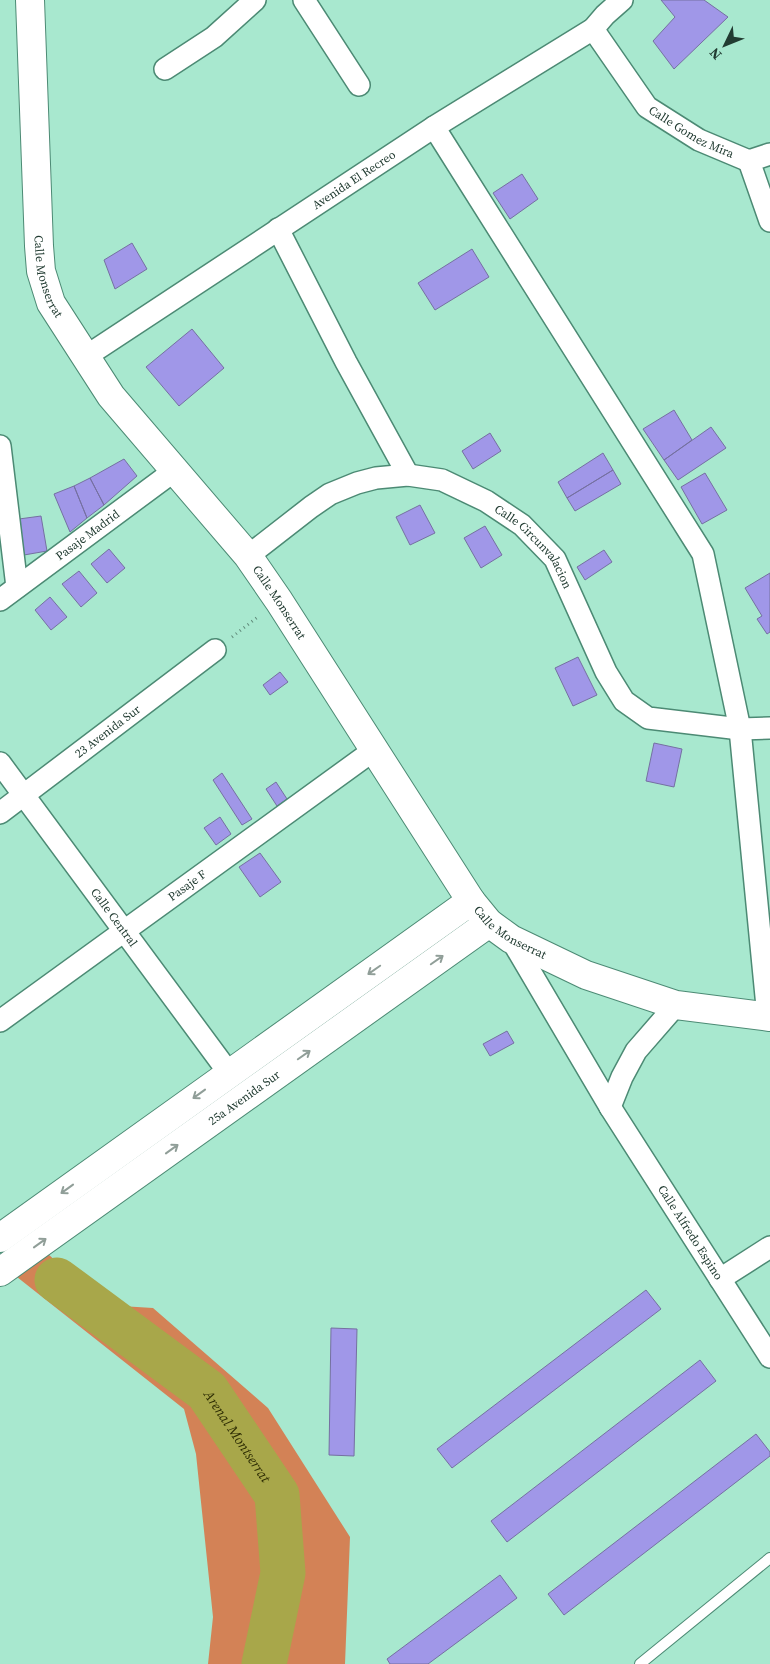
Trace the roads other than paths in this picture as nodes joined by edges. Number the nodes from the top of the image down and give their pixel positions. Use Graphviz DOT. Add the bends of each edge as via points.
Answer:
graph roads {
  1 [pos="30,0"];
  2 [pos="255,0"];
  3 [pos="304,0"];
  4 [pos="622,0"];
  5 [pos="598,14"];
  6 [pos="165,69"];
  7 [pos="359,84"];
  8 [pos="434,127"];
  9 [pos="770,154"];
  10 [pos="749,161"];
  11 [pos="770,221"];
  12 [pos="278,229"];
  13 [pos="84,357"];
  14 [pos="0,446"];
  15 [pos="174,471"];
  16 [pos="408,474"];
  17 [pos="248,556"];
  18 [pos="8,594"];
  19 [pos="215,650"];
  20 [pos="770,728"];
  21 [pos="740,729"];
  22 [pos="374,750"];
  23 [pos="0,763"];
  24 [pos="23,796"];
  25 [pos="0,813"];
  26 [pos="471,901"];
  27 [pos="489,923"];
  28 [pos="122,932"];
  29 [pos="511,939"];
  30 [pos="676,1005"];
  31 [pos="769,1017"];
  32 [pos="0,1021"];
  33 [pos="228,1073"];
  34 [pos="610,1107"];
  35 [pos="0,1238"];
  36 [pos="770,1247"];
  37 [pos="0,1272"];
  38 [pos="720,1279"];
  39 [pos="770,1357"];
  40 [pos="770,1558"];
  41 [pos="640,1664"];
  1 -- 13 [label="street, Calle Monserrat" via="41,271 51,303"];
  2 -- 6 [label="street" via="214,37"];
  3 -- 7 [label="street"];
  4 -- 5 [label="street, Avenida El Recreo"];
  5 -- 8 [label="street, Avenida El Recreo"];
  5 -- 10 [label="street, Calle Gomez Mira" via="648,107 699,140"];
  8 -- 12 [label="street, Avenida El Recreo"];
  8 -- 21 [label="street" via="703,554"];
  9 -- 10 [label="street, Calle Gomez Mira"];
  10 -- 11 [label="street"];
  12 -- 13 [label="street, Avenida El Recreo"];
  12 -- 16 [label="street"];
  13 -- 15 [label="street, Calle Monserrat" via="111,396"];
  14 -- 18 [label="street"];
  15 -- 17 [label="street, Calle Monserrat"];
  15 -- 18 [label="street, Pasaje Madrid"];
  16 -- 17 [label="street, Calle Circunvalacion" via="376,478 330,494"];
  16 -- 21 [label="street, Calle Circunvalacion" via="442,480 486,501 522,525 555,559 606,672 624,701 648,718"];
  17 -- 22 [label="street, Calle Monserrat"];
  19 -- 24 [label="street, 23 Avenida Sur"];
  20 -- 21 [label="street, Calle Circunvalacion"];
  21 -- 31 [label="street"];
  22 -- 26 [label="street, Calle Monserrat"];
  22 -- 28 [label="street, Pasaje F"];
  23 -- 24 [label="street, Calle Central"];
  24 -- 25 [label="street, 23 Avenida Sur"];
  24 -- 28 [label="street, Calle Central"];
  26 -- 27 [label="street, Calle Monserrat"];
  26 -- 33 [label="street, one-way"];
  27 -- 29 [label="street, Calle Monserrat"];
  37 -- 27 [label="street, 25a Avenida Sur, one-way"];
  28 -- 32 [label="street, Pasaje F"];
  28 -- 33 [label="street, Calle Central"];
  29 -- 30 [label="street, Calle Monserrat" via="586,975"];
  29 -- 34 [label="street, Calle Alfredo Espino"];
  30 -- 31 [label="street, Calle Monserrat"];
  30 -- 34 [label="street" via="636,1051"];
  33 -- 35 [label="street, one-way"];
  34 -- 38 [label="street, Calle Alfredo Espino"];
  36 -- 38 [label="street"];
  38 -- 39 [label="street, Calle Alfredo Espino"];
  40 -- 41 [label="lane"];
}
